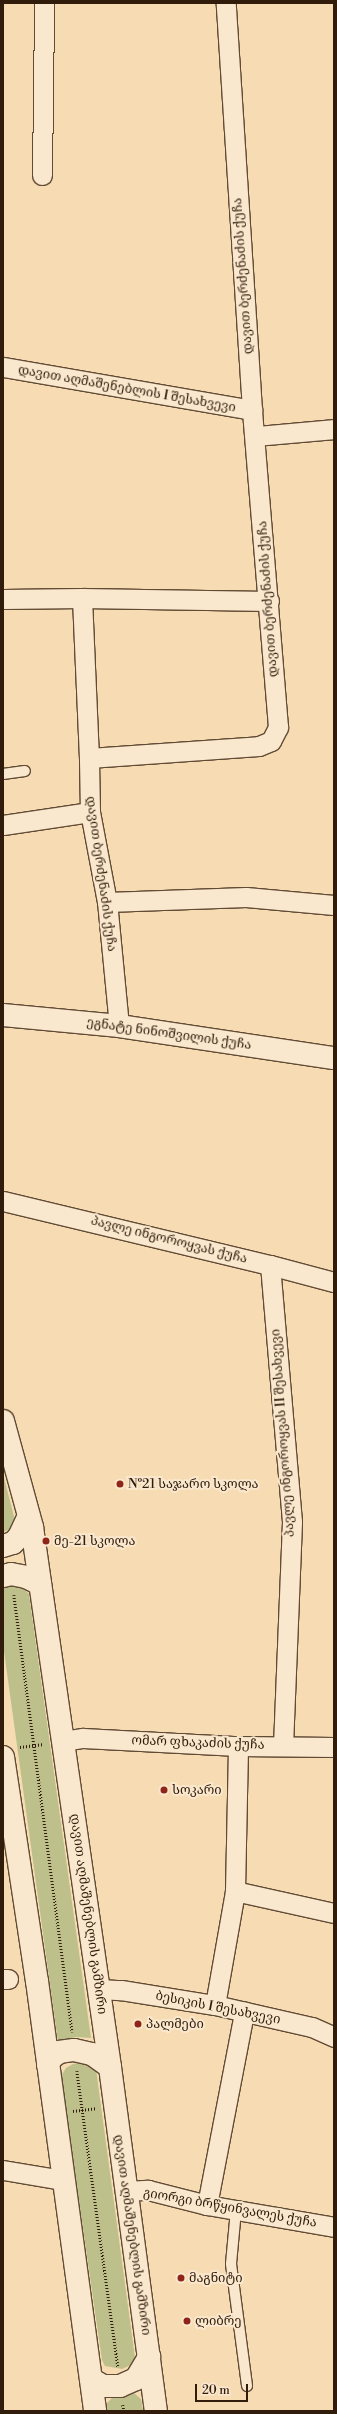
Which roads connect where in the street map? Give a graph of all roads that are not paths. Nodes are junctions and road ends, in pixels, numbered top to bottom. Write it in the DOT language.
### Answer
graph roads {
  1 [pos="44,3"];
  2 [pos="226,3"];
  3 [pos="42,175"];
  4 [pos="3,367"];
  5 [pos="252,410"];
  6 [pos="334,429"];
  7 [pos="256,436"];
  8 [pos="82,598"];
  9 [pos="3,599"];
  10 [pos="269,601"];
  11 [pos="89,758"];
  12 [pos="25,771"];
  13 [pos="3,774"];
  14 [pos="90,812"];
  15 [pos="3,825"];
  16 [pos="107,902"];
  17 [pos="334,904"];
  18 [pos="3,1015"];
  19 [pos="119,1026"];
  20 [pos="334,1058"];
  21 [pos="3,1201"];
  22 [pos="270,1265"];
  23 [pos="334,1282"];
  24 [pos="3,1421"];
  25 [pos="29,1516"];
  26 [pos="3,1546"];
  27 [pos="7,1575"];
  28 [pos="40,1584"];
  29 [pos="63,1741"];
  30 [pos="238,1746"];
  31 [pos="283,1746"];
  32 [pos="334,1747"];
  33 [pos="10,1752"];
  34 [pos="235,1890"];
  35 [pos="334,1913"];
  36 [pos="99,1989"];
  37 [pos="215,2005"];
  38 [pos="244,2012"];
  39 [pos="334,2037"];
  40 [pos="48,2065"];
  41 [pos="110,2067"];
  42 [pos="3,2170"];
  43 [pos="64,2180"];
  44 [pos="126,2191"];
  45 [pos="207,2205"];
  46 [pos="236,2210"];
  47 [pos="334,2227"];
  48 [pos="149,2357"];
  49 [pos="91,2379"];
  50 [pos="247,2386"];
  51 [pos="95,2411"];
  52 [pos="156,2411"];
  1 -- 3 [label="street"];
  2 -- 5 [label="street, დავით ბერძენაძის ქუჩა"];
  4 -- 5 [label="street, დავით აღმაშენებლის I შესახვევი"];
  5 -- 7 [label="street, დავით ბერძენაძის ქუჩა"];
  6 -- 7 [label="street"];
  7 -- 10 [label="street, დავით ბერძენაძის ქუჩა"];
  8 -- 9 [label="street"];
  8 -- 10 [label="street"];
  8 -- 11 [label="street"];
  10 -- 11 [label="street, დავით ბერძენაძის ქუჩა"];
  11 -- 14 [label="street, დავით ბერძენაძის ქუჩა"];
  12 -- 13 [label="lane"];
  14 -- 15 [label="street"];
  14 -- 16 [label="street, დავით ბერძენაძის ქუჩა"];
  16 -- 17 [label="street"];
  16 -- 19 [label="street, დავით ბერძენაძის ქუჩა"];
  18 -- 19 [label="main road, ეგნატე ნინოშვილის ქუჩა"];
  19 -- 20 [label="main road, ეგნატე ნინოშვილის ქუჩა"];
  21 -- 22 [label="street, პავლე ინგოროყვას ქუჩა"];
  22 -- 23 [label="street, პავლე ინგოროყვას ქუჩა"];
  22 -- 31 [label="street, პავლე ინგოროყვას II შესახვევი"];
  24 -- 25 [label="main road, დავით აღმაშენებლის გამზირი"];
  25 -- 26 [label="main road"];
  25 -- 28 [label="main road, დავით აღმაშენებლის გამზირი"];
  27 -- 28 [label="main road"];
  28 -- 29 [label="main road, დავით აღმაშენებლის გამზირი"];
  29 -- 30 [label="street, ომარ ფხაკაძის ქუჩა"];
  29 -- 36 [label="main road, დავით აღმაშენებლის გამზირი"];
  30 -- 31 [label="street, ომარ ფხაკაძის ქუჩა"];
  30 -- 34 [label="street"];
  31 -- 32 [label="street, ომარ ფხაკაძის ქუჩა"];
  33 -- 40 [label="main road"];
  34 -- 35 [label="street"];
  34 -- 37 [label="street"];
  36 -- 37 [label="street, ბესიკის I შესახვევი"];
  36 -- 41 [label="main road, დავით აღმაშენებლის გამზირი"];
  37 -- 38 [label="street, ბესიკის I შესახვევი"];
  38 -- 39 [label="street, ბესიკის I შესახვევი"];
  38 -- 45 [label="street"];
  40 -- 41 [label="main road"];
  40 -- 43 [label="main road"];
  41 -- 44 [label="main road, დავით აღმაშენებლის გამზირი"];
  42 -- 43 [label="street"];
  43 -- 49 [label="main road"];
  44 -- 45 [label="street, გიორგი ბრწყინვალეს ქუჩა"];
  44 -- 48 [label="main road, დავით აღმაშენებლის გამზირი"];
  45 -- 46 [label="street, გიორგი ბრწყინვალეს ქუჩა"];
  46 -- 47 [label="street, გიორგი ბრწყინვალეს ქუჩა"];
  46 -- 50 [label="lane"];
  48 -- 49 [label="main road"];
  48 -- 52 [label="main road, დავით აღმაშენებლის გამზირი"];
  49 -- 51 [label="main road"];
}
